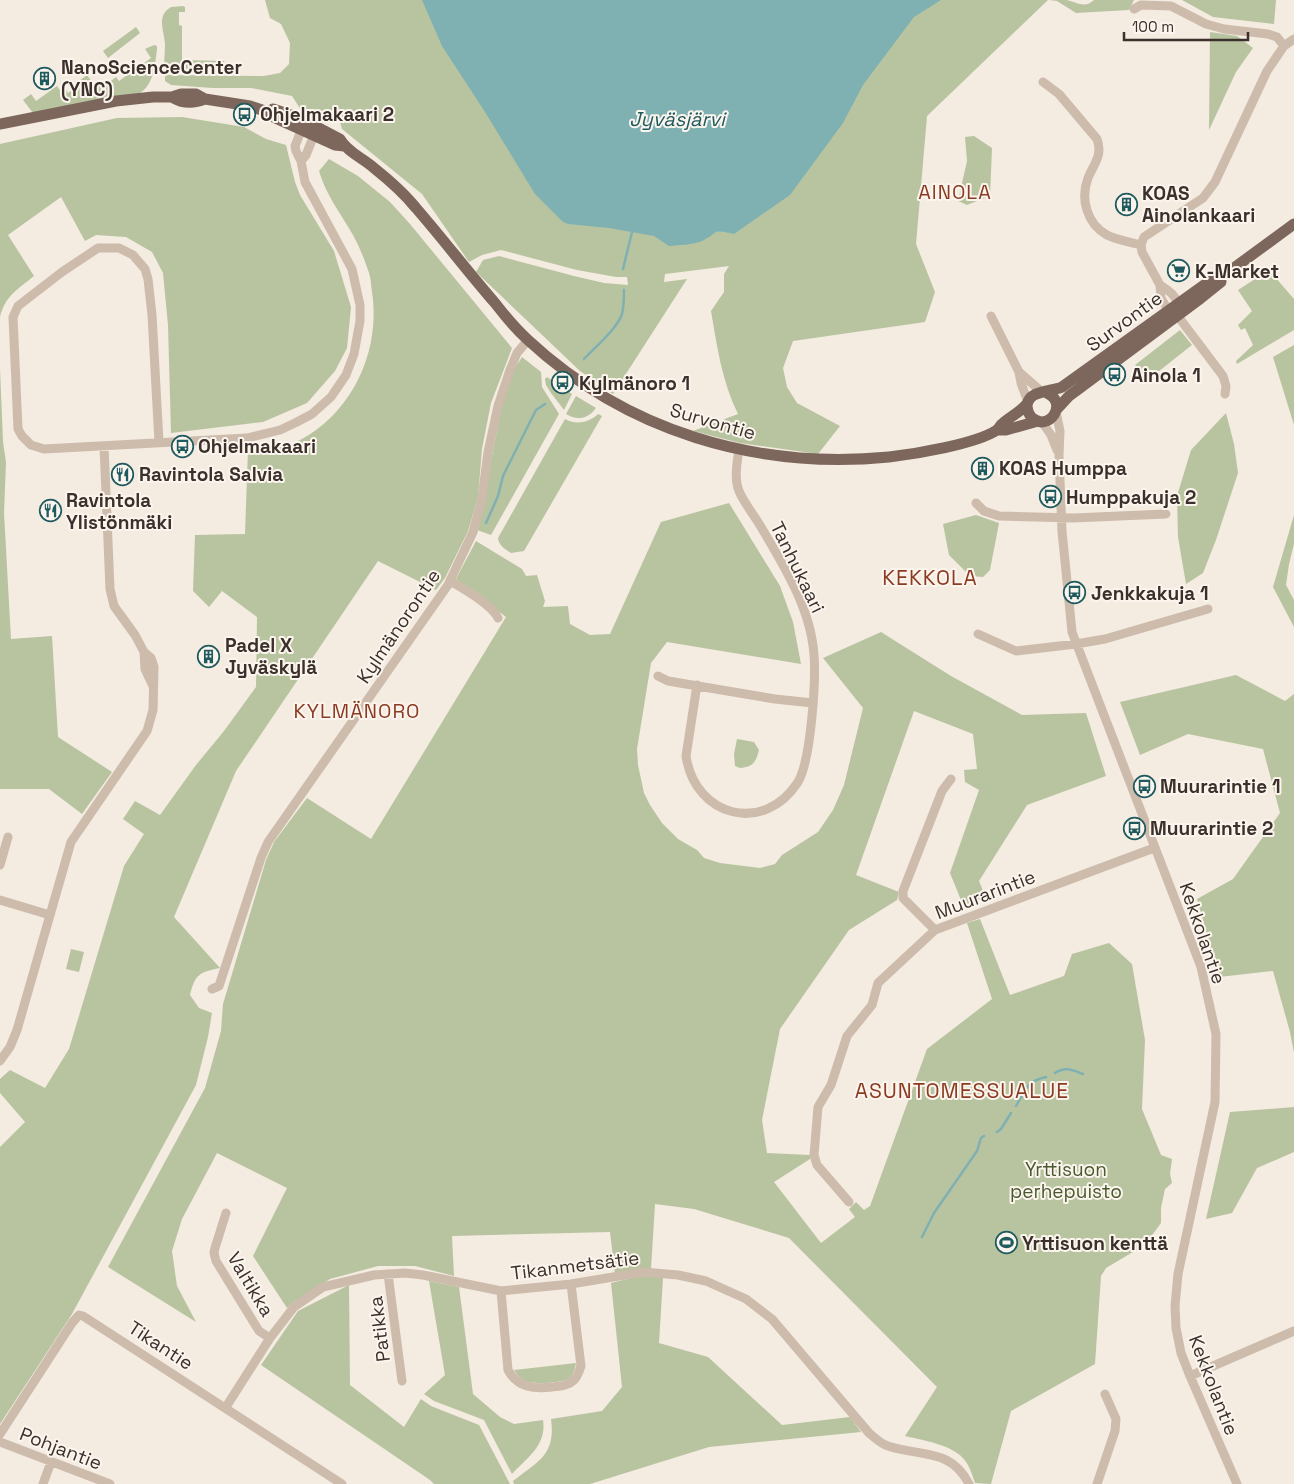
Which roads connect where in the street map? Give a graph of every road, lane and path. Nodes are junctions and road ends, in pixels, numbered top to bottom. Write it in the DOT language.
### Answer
graph roads {
  1 [pos="1134,9"];
  2 [pos="1294,39"];
  3 [pos="1284,46"];
  4 [pos="1043,82"];
  5 [pos="0,124"];
  6 [pos="303,125"];
  7 [pos="316,131"];
  8 [pos="301,161"];
  9 [pos="1294,224"];
  10 [pos="1141,245"];
  11 [pos="1175,310"];
  12 [pos="991,316"];
  13 [pos="528,340"];
  14 [pos="1020,372"];
  15 [pos="1043,392"];
  16 [pos="1225,394"];
  17 [pos="1028,403"];
  18 [pos="1056,410"];
  19 [pos="1040,422"];
  20 [pos="997,430"];
  21 [pos="159,442"];
  22 [pos="104,446"];
  23 [pos="739,450"];
  24 [pos="1059,455"];
  25 [pos="976,503"];
  26 [pos="1166,514"];
  27 [pos="1061,517"];
  28 [pos="450,581"];
  29 [pos="1208,609"];
  30 [pos="498,618"];
  31 [pos="978,634"];
  32 [pos="1076,644"];
  33 [pos="658,676"];
  34 [pos="698,685"];
  35 [pos="813,703"];
  36 [pos="951,779"];
  37 [pos="8,837"];
  38 [pos="1154,848"];
  39 [pos="0,866"];
  40 [pos="0,900"];
  41 [pos="50,915"];
  42 [pos="934,930"];
  43 [pos="212,989"];
  44 [pos="0,1061"];
  45 [pos="849,1202"];
  46 [pos="226,1213"];
  47 [pos="388,1274"];
  48 [pos="571,1284"];
  49 [pos="501,1291"];
  50 [pos="1294,1331"];
  51 [pos="270,1338"];
  52 [pos="1190,1376"];
  53 [pos="402,1381"];
  54 [pos="1105,1394"];
  55 [pos="226,1407"];
  56 [pos="0,1434"];
  57 [pos="0,1442"];
  58 [pos="51,1462"];
  59 [pos="42,1484"];
  60 [pos="110,1484"];
  61 [pos="342,1484"];
  62 [pos="969,1484"];
  63 [pos="1097,1484"];
  64 [pos="1236,1484"];
  1 -- 3 [label="street"];
  2 -- 3 [label="street"];
  3 -- 10 [label="street"];
  4 -- 10 [label="street"];
  5 -- 6 [label="main road, Survontie"];
  6 -- 7 [label="main road, Survontie"];
  6 -- 8 [label="street"];
  7 -- 8 [label="street"];
  7 -- 13 [label="main road, Survontie"];
  8 -- 21 [label="street"];
  9 -- 11 [label="main road, Survontie"];
  10 -- 11 [label="street"];
  11 -- 15 [label="main road, Survontie"];
  11 -- 16 [label="street"];
  11 -- 18 [label="main road, Survontie"];
  12 -- 14 [label="street"];
  13 -- 23 [label="main road, Survontie"];
  13 -- 28 [label="street, Kylmänorontie"];
  14 -- 15 [label="street"];
  14 -- 17 [label="street"];
  15 -- 17 [label="main road"];
  15 -- 18 [label="main road"];
  17 -- 19 [label="main road"];
  17 -- 20 [label="main road, Survontie"];
  18 -- 19 [label="main road"];
  18 -- 24 [label="street, Kekkolantie"];
  19 -- 20 [label="main road, Survontie"];
  19 -- 24 [label="street, Kekkolantie"];
  20 -- 23 [label="main road, Survontie"];
  21 -- 22 [label="street"];
  21 -- 22 [label="street"];
  22 -- 41 [label="street"];
  23 -- 35 [label="street, Tanhukaari"];
  24 -- 27 [label="street, Kekkolantie"];
  25 -- 27 [label="street"];
  26 -- 27 [label="street"];
  27 -- 32 [label="street, Kekkolantie"];
  28 -- 30 [label="street"];
  28 -- 43 [label="street, Kylmänorontie"];
  29 -- 32 [label="street"];
  31 -- 32 [label="street"];
  32 -- 38 [label="street, Kekkolantie"];
  33 -- 34 [label="street"];
  34 -- 35 [label="street"];
  34 -- 35 [label="street, Tanhukaari"];
  36 -- 42 [label="street"];
  37 -- 39 [label="street"];
  38 -- 42 [label="street, Muurarintie"];
  38 -- 52 [label="street, Kekkolantie"];
  40 -- 41 [label="street"];
  41 -- 44 [label="street"];
  42 -- 45 [label="street, Muurarintie"];
  46 -- 51 [label="street, Valtikka"];
  47 -- 49 [label="street, Tikanmetsätie"];
  47 -- 51 [label="street, Tikanmetsätie"];
  47 -- 53 [label="street, Patikka"];
  48 -- 49 [label="street, Tikanmetsätie"];
  48 -- 49 [label="street"];
  48 -- 62 [label="street, Tikanmetsätie"];
  50 -- 52 [label="street"];
  51 -- 55 [label="street, Tikanmetsätie"];
  52 -- 64 [label="street, Kekkolantie"];
  54 -- 63 [label="street"];
  55 -- 56 [label="street, Tikantie"];
  55 -- 61 [label="street, Tikantie"];
  57 -- 58 [label="street, Pohjantie"];
  58 -- 59 [label="street"];
  58 -- 60 [label="street, Pohjantie"];
}
